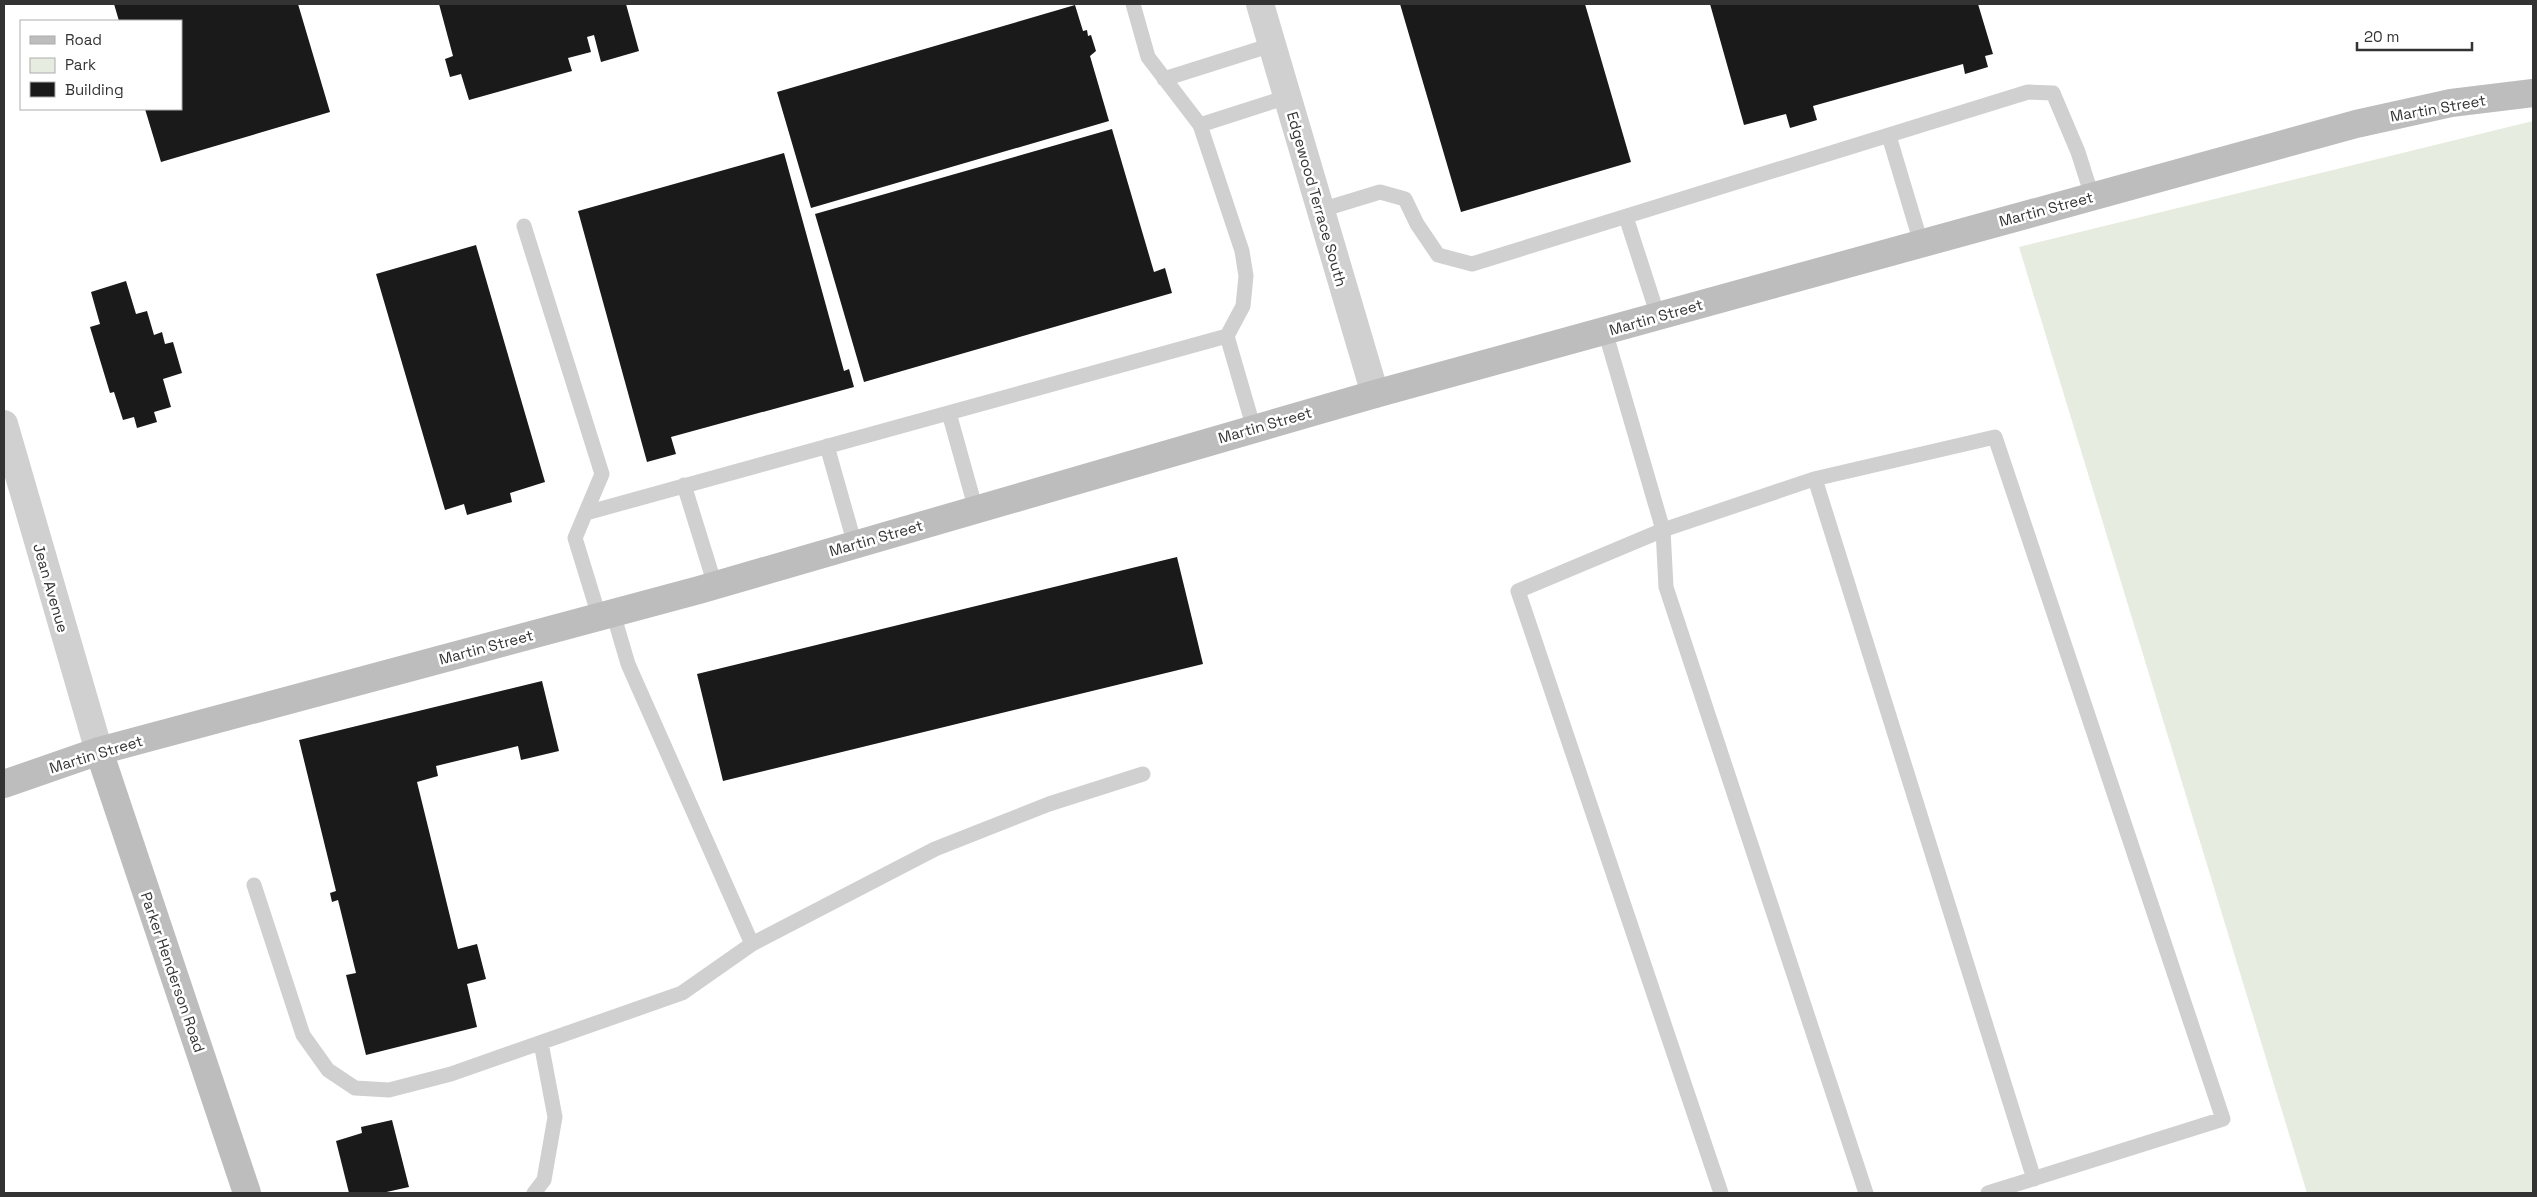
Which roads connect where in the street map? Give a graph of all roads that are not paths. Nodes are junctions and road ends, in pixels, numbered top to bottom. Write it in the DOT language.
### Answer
graph roads {
  1 [pos="1133,4"];
  2 [pos="1260,4"];
  3 [pos="1272,45"];
  4 [pos="1164,79"];
  5 [pos="2533,93"];
  6 [pos="1287,97"];
  7 [pos="1200,124"];
  8 [pos="1889,136"];
  9 [pos="2092,196"];
  10 [pos="1321,210"];
  11 [pos="1626,217"];
  12 [pos="524,226"];
  13 [pos="1921,243"];
  14 [pos="1658,316"];
  15 [pos="1605,331"];
  16 [pos="1227,336"];
  17 [pos="1375,394"];
  18 [pos="949,413"];
  19 [pos="4,424"];
  20 [pos="1254,429"];
  21 [pos="827,446"];
  22 [pos="1815,479"];
  23 [pos="684,485"];
  24 [pos="976,510"];
  25 [pos="586,512"];
  26 [pos="1663,530"];
  27 [pos="855,545"];
  28 [pos="714,585"];
  29 [pos="606,614"];
  30 [pos="99,751"];
  31 [pos="1143,774"];
  32 [pos="4,784"];
  33 [pos="254,885"];
  34 [pos="752,944"];
  35 [pos="541,1042"];
  36 [pos="2034,1179"];
  37 [pos="248,1193"];
  38 [pos="534,1193"];
  39 [pos="1721,1193"];
  40 [pos="1866,1193"];
  41 [pos="1988,1193"];
  1 -- 4 [label="lane"];
  2 -- 3 [label="street, Edgewood Terrace South"];
  3 -- 4 [label="lane"];
  3 -- 6 [label="street, Edgewood Terrace South"];
  4 -- 7 [label="lane"];
  5 -- 9 [label="street, Martin Street"];
  6 -- 7 [label="lane"];
  6 -- 10 [label="street, Edgewood Terrace South"];
  7 -- 16 [label="lane"];
  8 -- 9 [label="lane"];
  8 -- 11 [label="lane"];
  8 -- 13 [label="lane"];
  9 -- 13 [label="street, Martin Street"];
  10 -- 11 [label="lane"];
  10 -- 17 [label="street, Edgewood Terrace South"];
  11 -- 14 [label="lane"];
  12 -- 25 [label="lane"];
  13 -- 14 [label="street, Martin Street"];
  14 -- 15 [label="street, Martin Street"];
  15 -- 17 [label="street, Martin Street"];
  15 -- 26 [label="lane"];
  16 -- 18 [label="lane"];
  16 -- 20 [label="lane"];
  17 -- 20 [label="street, Martin Street"];
  18 -- 21 [label="lane"];
  18 -- 24 [label="lane"];
  19 -- 30 [label="street, Jean Avenue"];
  20 -- 24 [label="street, Martin Street"];
  21 -- 23 [label="lane"];
  21 -- 27 [label="lane"];
  22 -- 26 [label="lane"];
  22 -- 36 [label="lane"];
  22 -- 36 [label="lane"];
  23 -- 25 [label="lane"];
  23 -- 28 [label="lane"];
  24 -- 27 [label="street, Martin Street"];
  25 -- 29 [label="lane"];
  26 -- 39 [label="lane"];
  26 -- 40 [label="lane"];
  27 -- 28 [label="street, Martin Street"];
  28 -- 29 [label="street, Martin Street"];
  29 -- 30 [label="street, Martin Street"];
  29 -- 34 [label="lane"];
  30 -- 32 [label="street, Martin Street"];
  30 -- 37 [label="street, Parker Henderson Road"];
  31 -- 34 [label="lane"];
  33 -- 35 [label="lane"];
  34 -- 35 [label="lane"];
  35 -- 38 [label="lane"];
  36 -- 41 [label="lane"];
}
